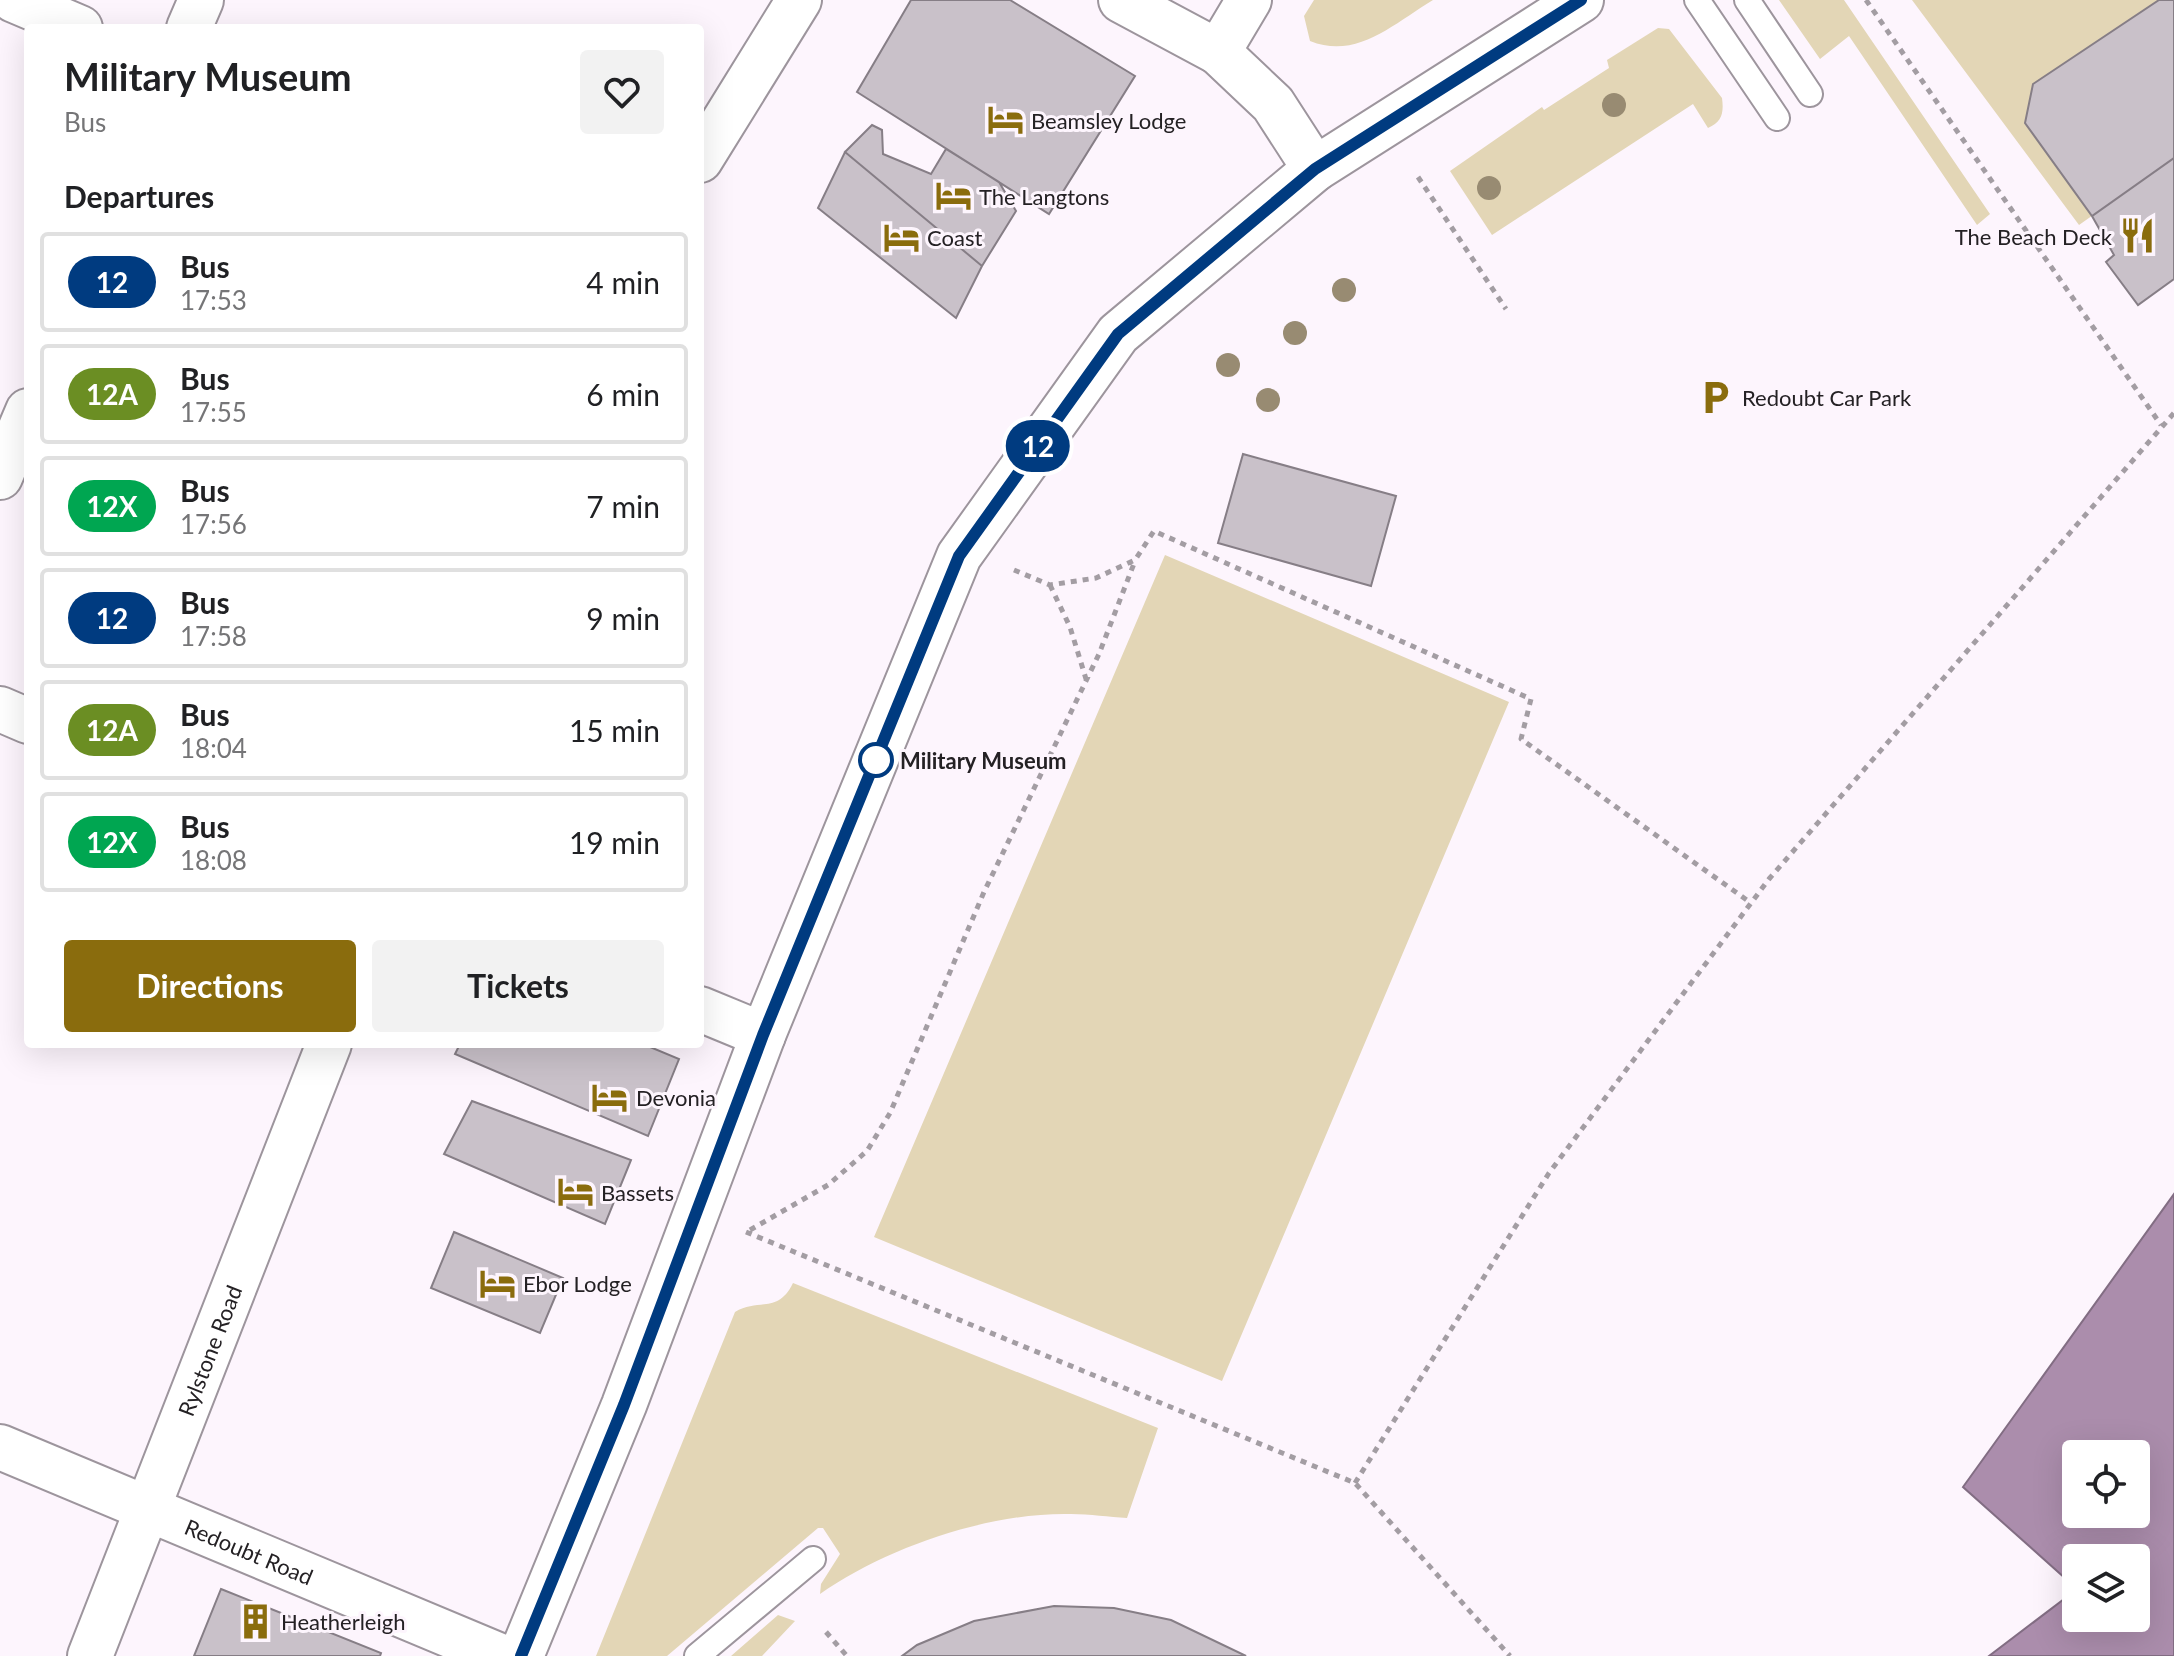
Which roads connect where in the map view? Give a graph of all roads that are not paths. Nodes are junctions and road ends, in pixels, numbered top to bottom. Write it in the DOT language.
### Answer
graph roads {
  1 [pos="14,0"];
  2 [pos="201,0"];
  3 [pos="799,0"];
  4 [pos="1121,0"];
  5 [pos="1249,0"];
  6 [pos="1581,0"];
  7 [pos="1697,0"];
  8 [pos="1747,0"];
  9 [pos="71,24"];
  10 [pos="191,24"];
  11 [pos="1218,52"];
  12 [pos="1810,94"];
  13 [pos="1777,118"];
  14 [pos="704,154"];
  15 [pos="1315,169"];
  16 [pos="24,420"];
  17 [pos="0,477"];
  18 [pos="0,709"];
  19 [pos="24,719"];
  20 [pos="704,1011"];
  21 [pos="763,1035"];
  22 [pos="327,1048"];
  23 [pos="0,1447"];
  24 [pos="149,1509"];
  25 [pos="813,1559"];
  26 [pos="90,1656"];
  27 [pos="500,1656"];
  28 [pos="521,1656"];
  29 [pos="697,1656"];
  1 -- 9 [label="street"];
  2 -- 10 [label="street"];
  3 -- 14 [label="street"];
  4 -- 11 [label="street"];
  5 -- 11 [label="street"];
  6 -- 15 [label="street"];
  7 -- 13 [label="lane"];
  8 -- 12 [label="lane"];
  11 -- 15 [label="street"];
  15 -- 21 [label="street"];
  16 -- 17 [label="street"];
  18 -- 19 [label="street"];
  20 -- 21 [label="street"];
  21 -- 28 [label="street"];
  22 -- 24 [label="street, Rylstone Road"];
  23 -- 24 [label="street, Redoubt Road"];
  24 -- 26 [label="street, Rylstone Road"];
  24 -- 27 [label="street, Redoubt Road"];
  25 -- 29 [label="lane"];
}
